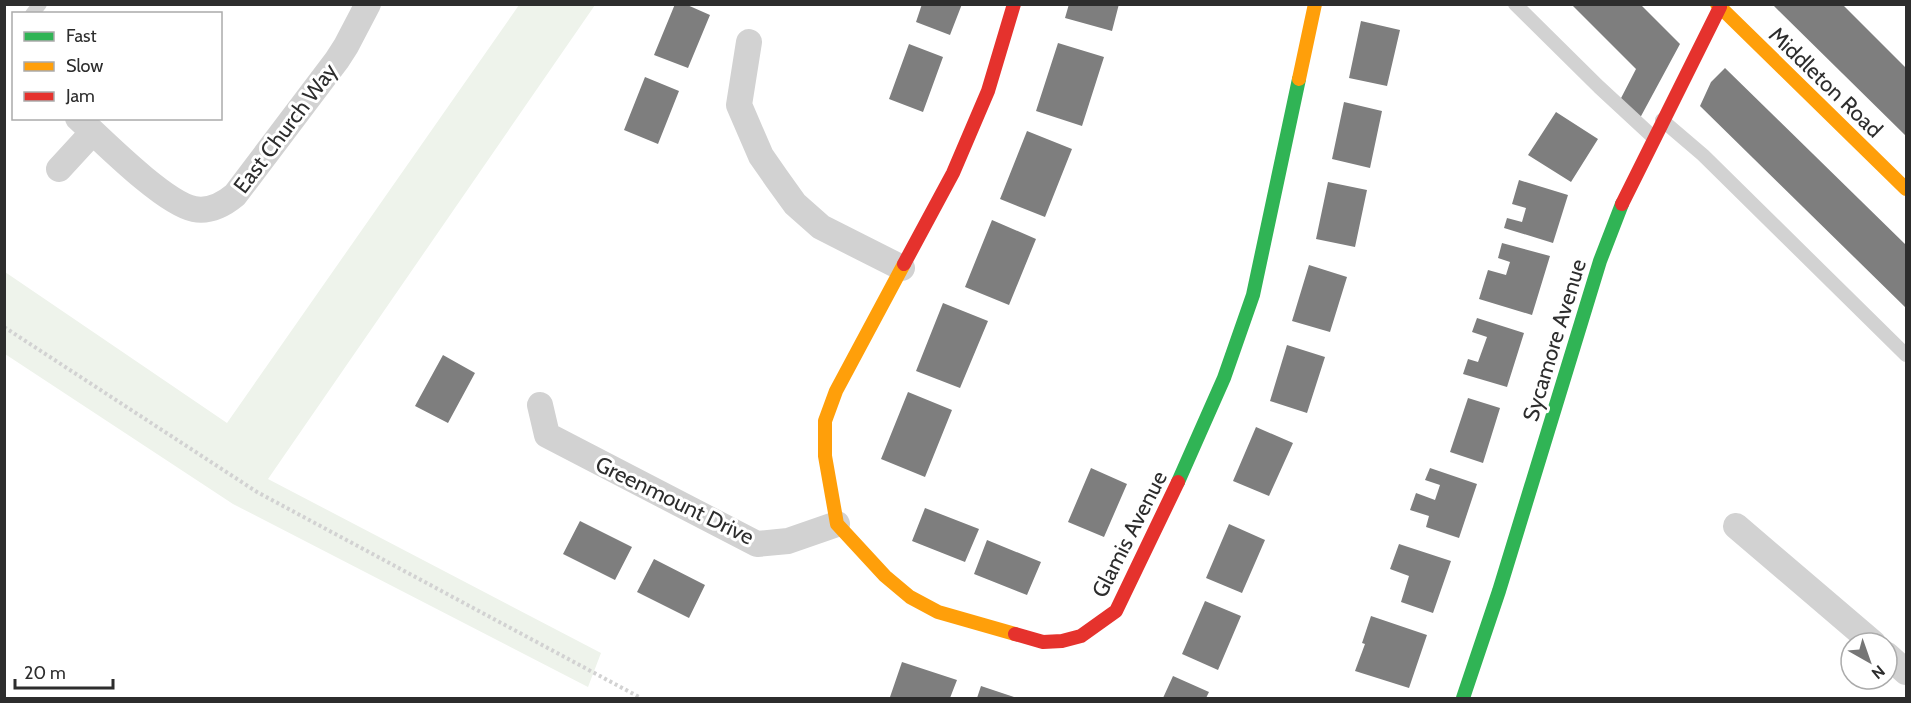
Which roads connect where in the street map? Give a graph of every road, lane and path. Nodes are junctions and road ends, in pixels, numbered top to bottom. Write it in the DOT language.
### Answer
graph roads {
  1 [pos="368,4"];
  2 [pos="1014,4"];
  3 [pos="1315,4"];
  4 [pos="1515,4"];
  5 [pos="1719,6"];
  6 [pos="749,42"];
  7 [pos="1662,120"];
  8 [pos="86,125"];
  9 [pos="1653,137"];
  10 [pos="59,169"];
  11 [pos="1906,189"];
  12 [pos="902,268"];
  13 [pos="4,327"];
  14 [pos="1906,355"];
  15 [pos="540,405"];
  16 [pos="837,524"];
  17 [pos="1736,526"];
  18 [pos="1859,631"];
  19 [pos="641,699"];
  20 [pos="1463,699"];
  1 -- 8 [label="street, East Church Way"];
  2 -- 12 [label="street"];
  3 -- 16 [label="street, Glamis Avenue"];
  4 -- 9 [label="lane"];
  5 -- 7 [label="street, Sycamore Avenue"];
  5 -- 11 [label="street, Middleton Road"];
  6 -- 12 [label="street"];
  7 -- 9 [label="street, Sycamore Avenue"];
  7 -- 14 [label="lane"];
  8 -- 10 [label="street, East Church Way"];
  9 -- 20 [label="street, Sycamore Avenue"];
  12 -- 16 [label="street"];
  13 -- 19 [label="path"];
  15 -- 16 [label="street, Greenmount Drive"];
  17 -- 18 [label="street"];
}
